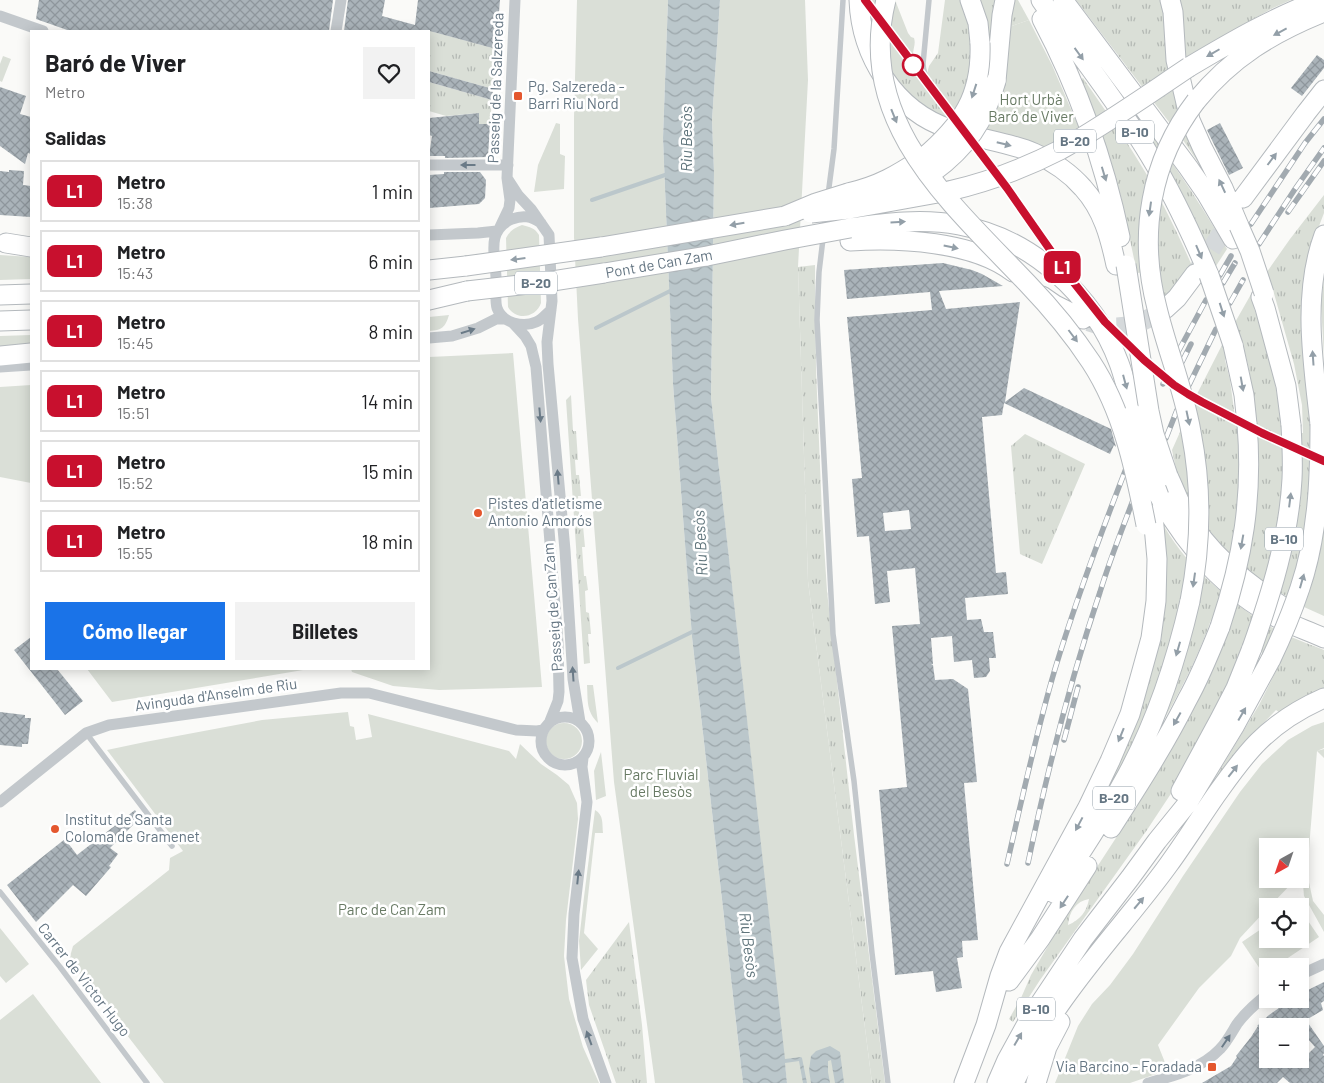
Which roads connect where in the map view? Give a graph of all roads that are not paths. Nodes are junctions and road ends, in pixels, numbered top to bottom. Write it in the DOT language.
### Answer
graph roads {
  1 [pos="340,0"];
  2 [pos="515,0"];
  3 [pos="843,0"];
  4 [pos="859,0"];
  5 [pos="886,0"];
  6 [pos="929,0"];
  7 [pos="970,0"];
  8 [pos="1005,0"];
  9 [pos="1032,0"];
  10 [pos="1041,0"];
  11 [pos="1063,0"];
  12 [pos="1170,0"];
  13 [pos="1320,0"];
  14 [pos="1324,12"];
  15 [pos="0,16"];
  16 [pos="40,30"];
  17 [pos="336,30"];
  18 [pos="1324,90"];
  19 [pos="938,92"];
  20 [pos="1189,95"];
  21 [pos="430,165"];
  22 [pos="508,165"];
  23 [pos="928,165"];
  24 [pos="507,178"];
  25 [pos="1243,198"];
  26 [pos="848,201"];
  27 [pos="542,224"];
  28 [pos="498,229"];
  29 [pos="1236,233"];
  30 [pos="430,235"];
  31 [pos="850,235"];
  32 [pos="1324,235"];
  33 [pos="6,243"];
  34 [pos="30,245"];
  35 [pos="430,262"];
  36 [pos="1121,265"];
  37 [pos="466,266"];
  38 [pos="430,270"];
  39 [pos="1202,275"];
  40 [pos="467,291"];
  41 [pos="30,294"];
  42 [pos="0,295"];
  43 [pos="430,296"];
  44 [pos="430,300"];
  45 [pos="1165,309"];
  46 [pos="551,310"];
  47 [pos="1083,319"];
  48 [pos="30,320"];
  49 [pos="0,321"];
  50 [pos="509,321"];
  51 [pos="430,338"];
  52 [pos="30,353"];
  53 [pos="0,356"];
  54 [pos="30,365"];
  55 [pos="0,367"];
  56 [pos="1144,456"];
  57 [pos="1150,520"];
  58 [pos="1324,625"];
  59 [pos="1324,638"];
  60 [pos="1324,698"];
  61 [pos="580,722"];
  62 [pos="544,730"];
  63 [pos="86,733"];
  64 [pos="583,758"];
  65 [pos="0,802"];
  66 [pos="1156,841"];
  67 [pos="172,846"];
  68 [pos="0,892"];
  69 [pos="1121,925"];
  70 [pos="1324,964"];
  71 [pos="1309,971"];
  72 [pos="1008,981"];
  73 [pos="1259,1002"];
  74 [pos="986,1025"];
  75 [pos="1174,1080"];
  76 [pos="147,1083"];
  77 [pos="606,1083"];
  78 [pos="888,1083"];
  79 [pos="964,1083"];
  80 [pos="997,1083"];
  81 [pos="1014,1083"];
  82 [pos="1036,1083"];
  83 [pos="1148,1083"];
  1 -- 17 [label="street"];
  2 -- 22 [label="street, Passeig de la Salzereda"];
  3 -- 78 [label="lane"];
  4 -- 36 [label="highway, one-way"];
  5 -- 57 [label="highway, one-way, bridge"];
  6 -- 19 [label="lane"];
  7 -- 23 [label="highway, one-way, bridge"];
  8 -- 23 [label="highway, bridge"];
  9 -- 36 [label="highway, one-way"];
  10 -- 39 [label="highway, B-10, one-way"];
  11 -- 29 [label="highway, B-10"];
  12 -- 20 [label="highway"];
  13 -- 26 [label="highway, B-20, one-way, bridge"];
  14 -- 20 [label="highway, B-20, one-way"];
  15 -- 16 [label="street"];
  25 -- 18 [label="highway, one-way"];
  29 -- 20 [label="highway, one-way"];
  20 -- 72 [label="highway, B-20, one-way, bridge"];
  22 -- 21 [label="street, one-way"];
  22 -- 24 [label="street, Passeig de la Salzereda"];
  23 -- 26 [label="highway"];
  24 -- 27 [label="street, Passeig de la Salzereda"];
  24 -- 28 [label="street, Passeig de la Salzereda"];
  26 -- 37 [label="highway, Pont de Can Zam / B-20, one-way, bridge"];
  27 -- 28 [label="street"];
  27 -- 46 [label="street, Passeig de la Salzereda"];
  28 -- 30 [label="street"];
  28 -- 50 [label="street, Passeig de la Salzereda"];
  66 -- 29 [label="highway, B-10, one-way, bridge"];
  31 -- 40 [label="highway, Pont de Can Zam / B-20, bridge"];
  31 -- 47 [label="highway, one-way"];
  31 -- 56 [label="highway, one-way, bridge"];
  66 -- 32 [label="highway, one-way, bridge"];
  33 -- 34 [label="highway"];
  35 -- 37 [label="highway"];
  36 -- 58 [label="highway, bridge"];
  37 -- 38 [label="highway, B-20"];
  39 -- 45 [label="highway"];
  39 -- 72 [label="highway, B-10, one-way, bridge"];
  40 -- 43 [label="highway, B-20"];
  40 -- 44 [label="highway"];
  41 -- 42 [label="highway"];
  46 -- 50 [label="street"];
  61 -- 46 [label="street, Passeig de Can Zam, one-way"];
  48 -- 49 [label="highway"];
  51 -- 50 [label="street, one-way"];
  50 -- 62 [label="street, Passeig de Can Zam, one-way"];
  52 -- 53 [label="highway"];
  54 -- 55 [label="street"];
  56 -- 57 [label="highway, bridge"];
  56 -- 59 [label="highway, bridge"];
  57 -- 74 [label="highway, one-way"];
  69 -- 60 [label="highway, one-way"];
  61 -- 62 [label="street"];
  61 -- 64 [label="street"];
  62 -- 63 [label="street, Avinguda d'Anselm de Riu"];
  62 -- 64 [label="street"];
  63 -- 65 [label="street, Avinguda d'Anselm de Riu"];
  63 -- 67 [label="lane"];
  77 -- 64 [label="street, one-way"];
  80 -- 66 [label="highway, B-10, one-way"];
  68 -- 76 [label="lane, Carrer de Victor Hugo"];
  69 -- 81 [label="highway"];
  69 -- 82 [label="highway"];
  70 -- 71 [label="street"];
  72 -- 74 [label="highway"];
  75 -- 73 [label="street, one-way"];
  74 -- 79 [label="highway"];
  75 -- 83 [label="street"];
}
